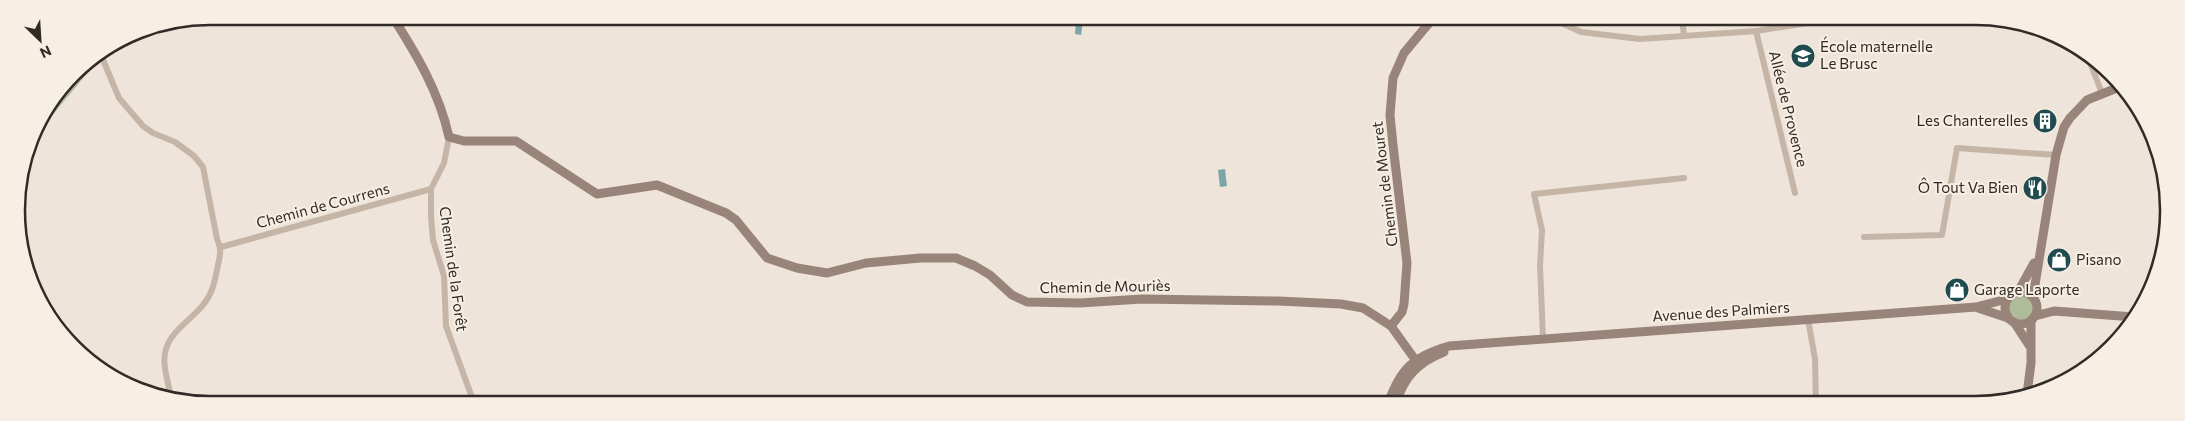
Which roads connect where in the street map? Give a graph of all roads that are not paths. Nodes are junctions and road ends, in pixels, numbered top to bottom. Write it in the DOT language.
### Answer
graph roads {
  1 [pos="398,25"];
  2 [pos="1427,25"];
  3 [pos="1564,25"];
  4 [pos="1683,25"];
  5 [pos="1789,25"];
  6 [pos="1756,31"];
  7 [pos="1684,36"];
  8 [pos="103,59"];
  9 [pos="2091,66"];
  10 [pos="2114,89"];
  11 [pos="2102,93"];
  12 [pos="449,138"];
  13 [pos="2056,155"];
  14 [pos="1684,178"];
  15 [pos="431,189"];
  16 [pos="1795,193"];
  17 [pos="1864,237"];
  18 [pos="221,247"];
  19 [pos="2038,254"];
  20 [pos="2018,292"];
  21 [pos="2007,299"];
  22 [pos="2034,300"];
  23 [pos="1976,307"];
  24 [pos="2054,311"];
  25 [pos="2127,316"];
  26 [pos="2033,318"];
  27 [pos="1808,319"];
  28 [pos="2011,320"];
  29 [pos="1391,326"];
  30 [pos="1543,339"];
  31 [pos="2030,345"];
  32 [pos="1417,363"];
  33 [pos="2028,388"];
  34 [pos="170,391"];
  35 [pos="471,396"];
  36 [pos="1391,396"];
  37 [pos="1399,396"];
  38 [pos="1816,396"];
  1 -- 12 [label="street"];
  2 -- 29 [label="street, Chemin de Mouret"];
  3 -- 7 [label="street"];
  4 -- 7 [label="street"];
  5 -- 6 [label="street"];
  6 -- 7 [label="street"];
  6 -- 16 [label="street, Allée de Provence"];
  8 -- 18 [label="street"];
  9 -- 11 [label="street"];
  10 -- 11 [label="street"];
  11 -- 13 [label="street"];
  12 -- 15 [label="street, Chemin de la Forêt"];
  12 -- 29 [label="street, Chemin de Mouriès"];
  13 -- 17 [label="street"];
  13 -- 19 [label="street"];
  14 -- 30 [label="street"];
  15 -- 18 [label="street, Chemin de Courrens"];
  15 -- 35 [label="street, Chemin de la Forêt"];
  18 -- 34 [label="street"];
  19 -- 20 [label="street"];
  19 -- 22 [label="street"];
  20 -- 21 [label="street"];
  20 -- 22 [label="street"];
  21 -- 23 [label="street, Avenue des Palmiers"];
  21 -- 28 [label="street"];
  22 -- 24 [label="street"];
  22 -- 26 [label="street"];
  23 -- 27 [label="street, Avenue des Palmiers"];
  23 -- 28 [label="street, Avenue des Palmiers"];
  24 -- 25 [label="street"];
  24 -- 26 [label="street"];
  26 -- 28 [label="street"];
  26 -- 31 [label="street"];
  27 -- 30 [label="street, Avenue des Palmiers"];
  27 -- 38 [label="street"];
  28 -- 31 [label="street"];
  29 -- 32 [label="street, Chemin de Mouriès"];
  30 -- 32 [label="street, Avenue des Palmiers"];
  31 -- 33 [label="street"];
  32 -- 36 [label="street"];
  32 -- 37 [label="street"];
}
